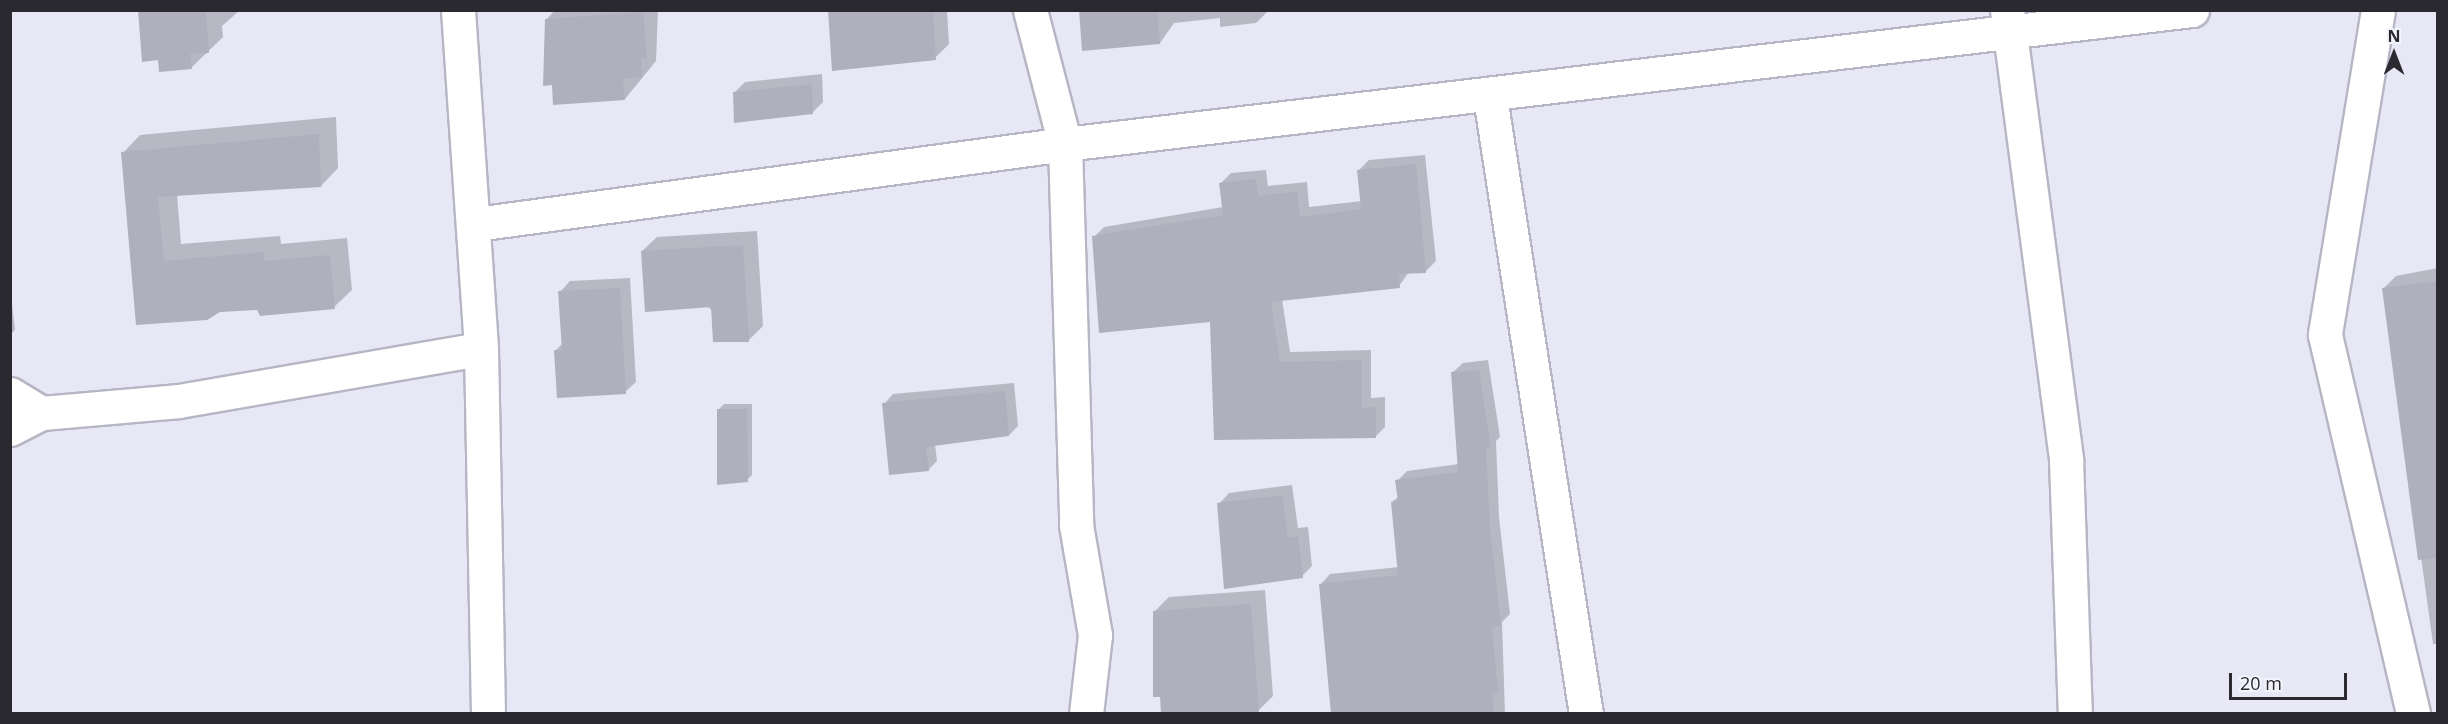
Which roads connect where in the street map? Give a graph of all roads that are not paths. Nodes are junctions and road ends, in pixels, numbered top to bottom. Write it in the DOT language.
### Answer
graph roads {
  1 [pos="458,10"];
  2 [pos="1030,10"];
  3 [pos="2192,10"];
  4 [pos="2378,10"];
  5 [pos="2007,23"];
  6 [pos="1490,97"];
  7 [pos="1065,144"];
  8 [pos="476,224"];
  9 [pos="481,349"];
  10 [pos="10,394"];
  11 [pos="42,413"];
  12 [pos="10,429"];
  13 [pos="488,714"];
  14 [pos="1086,714"];
  15 [pos="1586,714"];
  16 [pos="2074,714"];
  17 [pos="2413,714"];
  1 -- 8 [label="street"];
  2 -- 7 [label="street"];
  3 -- 5 [label="street"];
  4 -- 17 [label="street"];
  5 -- 6 [label="street"];
  5 -- 16 [label="street"];
  6 -- 7 [label="street"];
  6 -- 15 [label="street"];
  7 -- 8 [label="street"];
  7 -- 14 [label="street"];
  8 -- 9 [label="street"];
  9 -- 11 [label="street"];
  9 -- 13 [label="street"];
  10 -- 11 [label="street"];
  11 -- 12 [label="street"];
}
